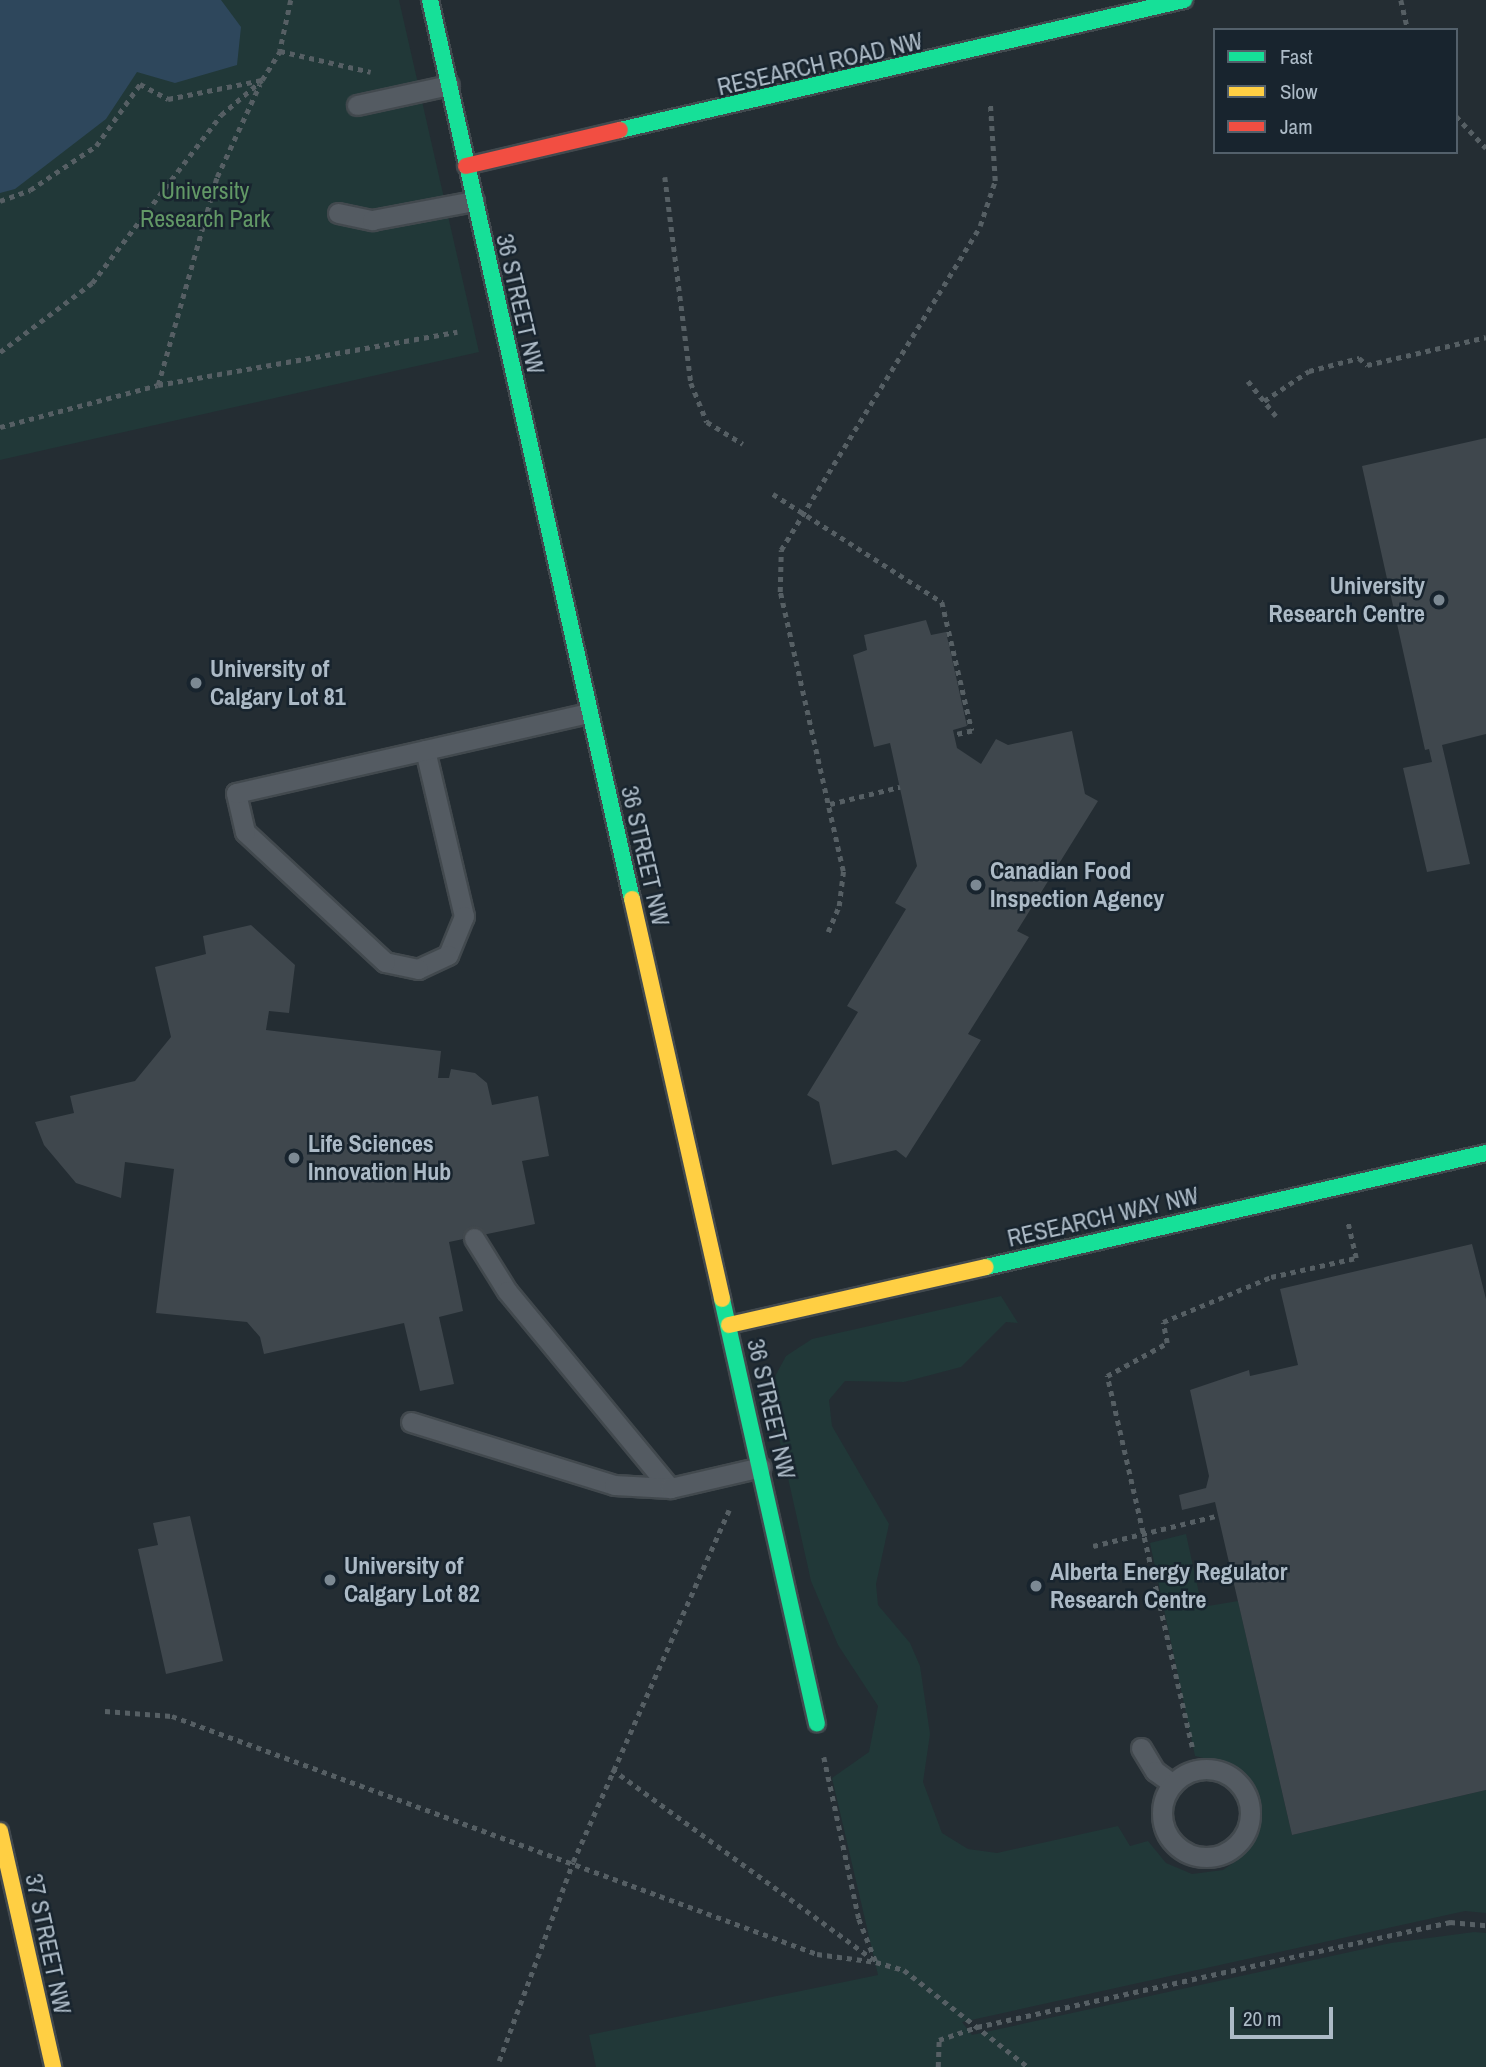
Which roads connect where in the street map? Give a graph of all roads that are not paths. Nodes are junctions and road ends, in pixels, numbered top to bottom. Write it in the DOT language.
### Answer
graph roads {
  1 [pos="430,0"];
  2 [pos="1184,0"];
  3 [pos="449,85"];
  4 [pos="357,105"];
  5 [pos="466,166"];
  6 [pos="474,201"];
  7 [pos="338,213"];
  8 [pos="588,713"];
  9 [pos="425,750"];
  10 [pos="1486,1153"];
  11 [pos="474,1238"];
  12 [pos="729,1325"];
  13 [pos="411,1422"];
  14 [pos="761,1467"];
  15 [pos="670,1488"];
  16 [pos="817,1723"];
  17 [pos="1141,1748"];
  18 [pos="1173,1784"];
  19 [pos="0,1831"];
  20 [pos="53,2067"];
  1 -- 3 [label="street, 36 STREET NW"];
  2 -- 5 [label="street, RESEARCH ROAD NW"];
  3 -- 4 [label="lane"];
  3 -- 5 [label="street, 36 STREET NW"];
  5 -- 6 [label="street, 36 STREET NW"];
  6 -- 7 [label="lane"];
  6 -- 8 [label="street, 36 STREET NW"];
  8 -- 9 [label="lane"];
  8 -- 12 [label="street, 36 STREET NW"];
  9 -- 9 [label="lane"];
  10 -- 12 [label="street, RESEARCH WAY NW"];
  11 -- 15 [label="lane"];
  12 -- 14 [label="street, 36 STREET NW"];
  13 -- 15 [label="lane"];
  14 -- 15 [label="lane"];
  14 -- 16 [label="street, 36 STREET NW"];
  17 -- 18 [label="lane"];
  18 -- 18 [label="lane"];
  19 -- 20 [label="street, 37 STREET NW"];
}
